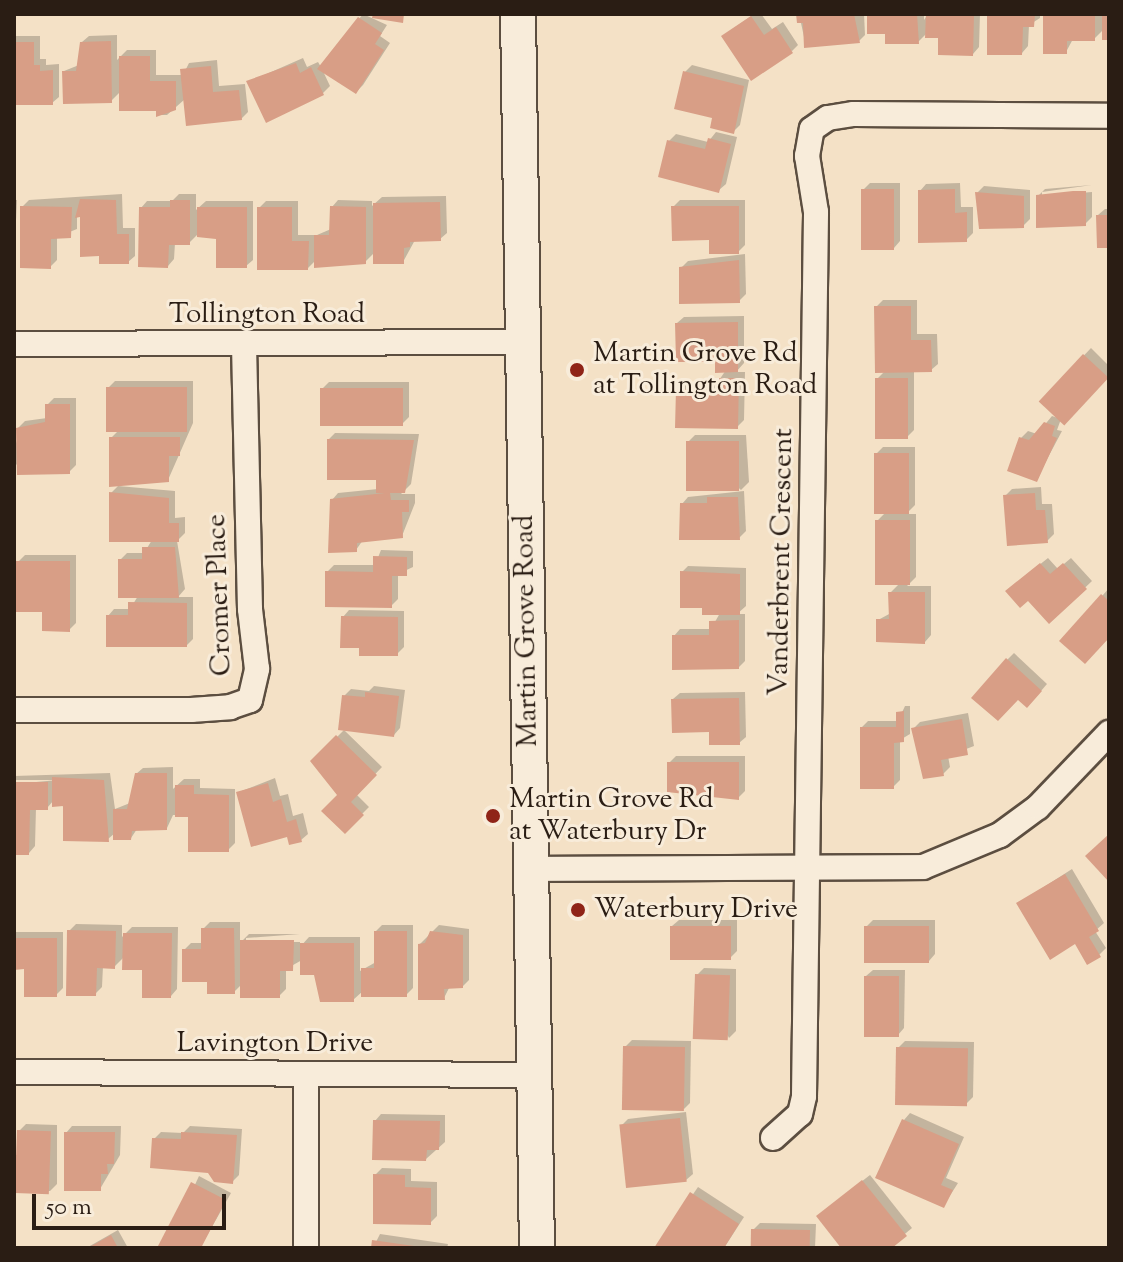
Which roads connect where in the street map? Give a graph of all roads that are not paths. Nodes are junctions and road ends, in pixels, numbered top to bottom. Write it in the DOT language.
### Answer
graph roads {
  1 [pos="518,14"];
  2 [pos="1109,116"];
  3 [pos="520,342"];
  4 [pos="14,344"];
  5 [pos="244,346"];
  6 [pos="14,710"];
  7 [pos="1109,733"];
  8 [pos="806,866"];
  9 [pos="532,869"];
  10 [pos="14,1072"];
  11 [pos="306,1075"];
  12 [pos="536,1075"];
  13 [pos="773,1138"];
  14 [pos="306,1248"];
  15 [pos="537,1248"];
  1 -- 3 [label="main road, Martin Grove Road"];
  2 -- 8 [label="street, Vanderbrent Crescent"];
  3 -- 5 [label="street, Tollington Road"];
  3 -- 9 [label="main road, Martin Grove Road"];
  4 -- 5 [label="street, Tollington Road"];
  5 -- 6 [label="street, Cromer Place"];
  7 -- 8 [label="street"];
  8 -- 9 [label="street"];
  8 -- 13 [label="street"];
  9 -- 12 [label="main road, Martin Grove Road"];
  10 -- 11 [label="street, Lavington Drive"];
  11 -- 12 [label="street, Lavington Drive"];
  11 -- 14 [label="street"];
  12 -- 15 [label="main road, Martin Grove Road"];
}
